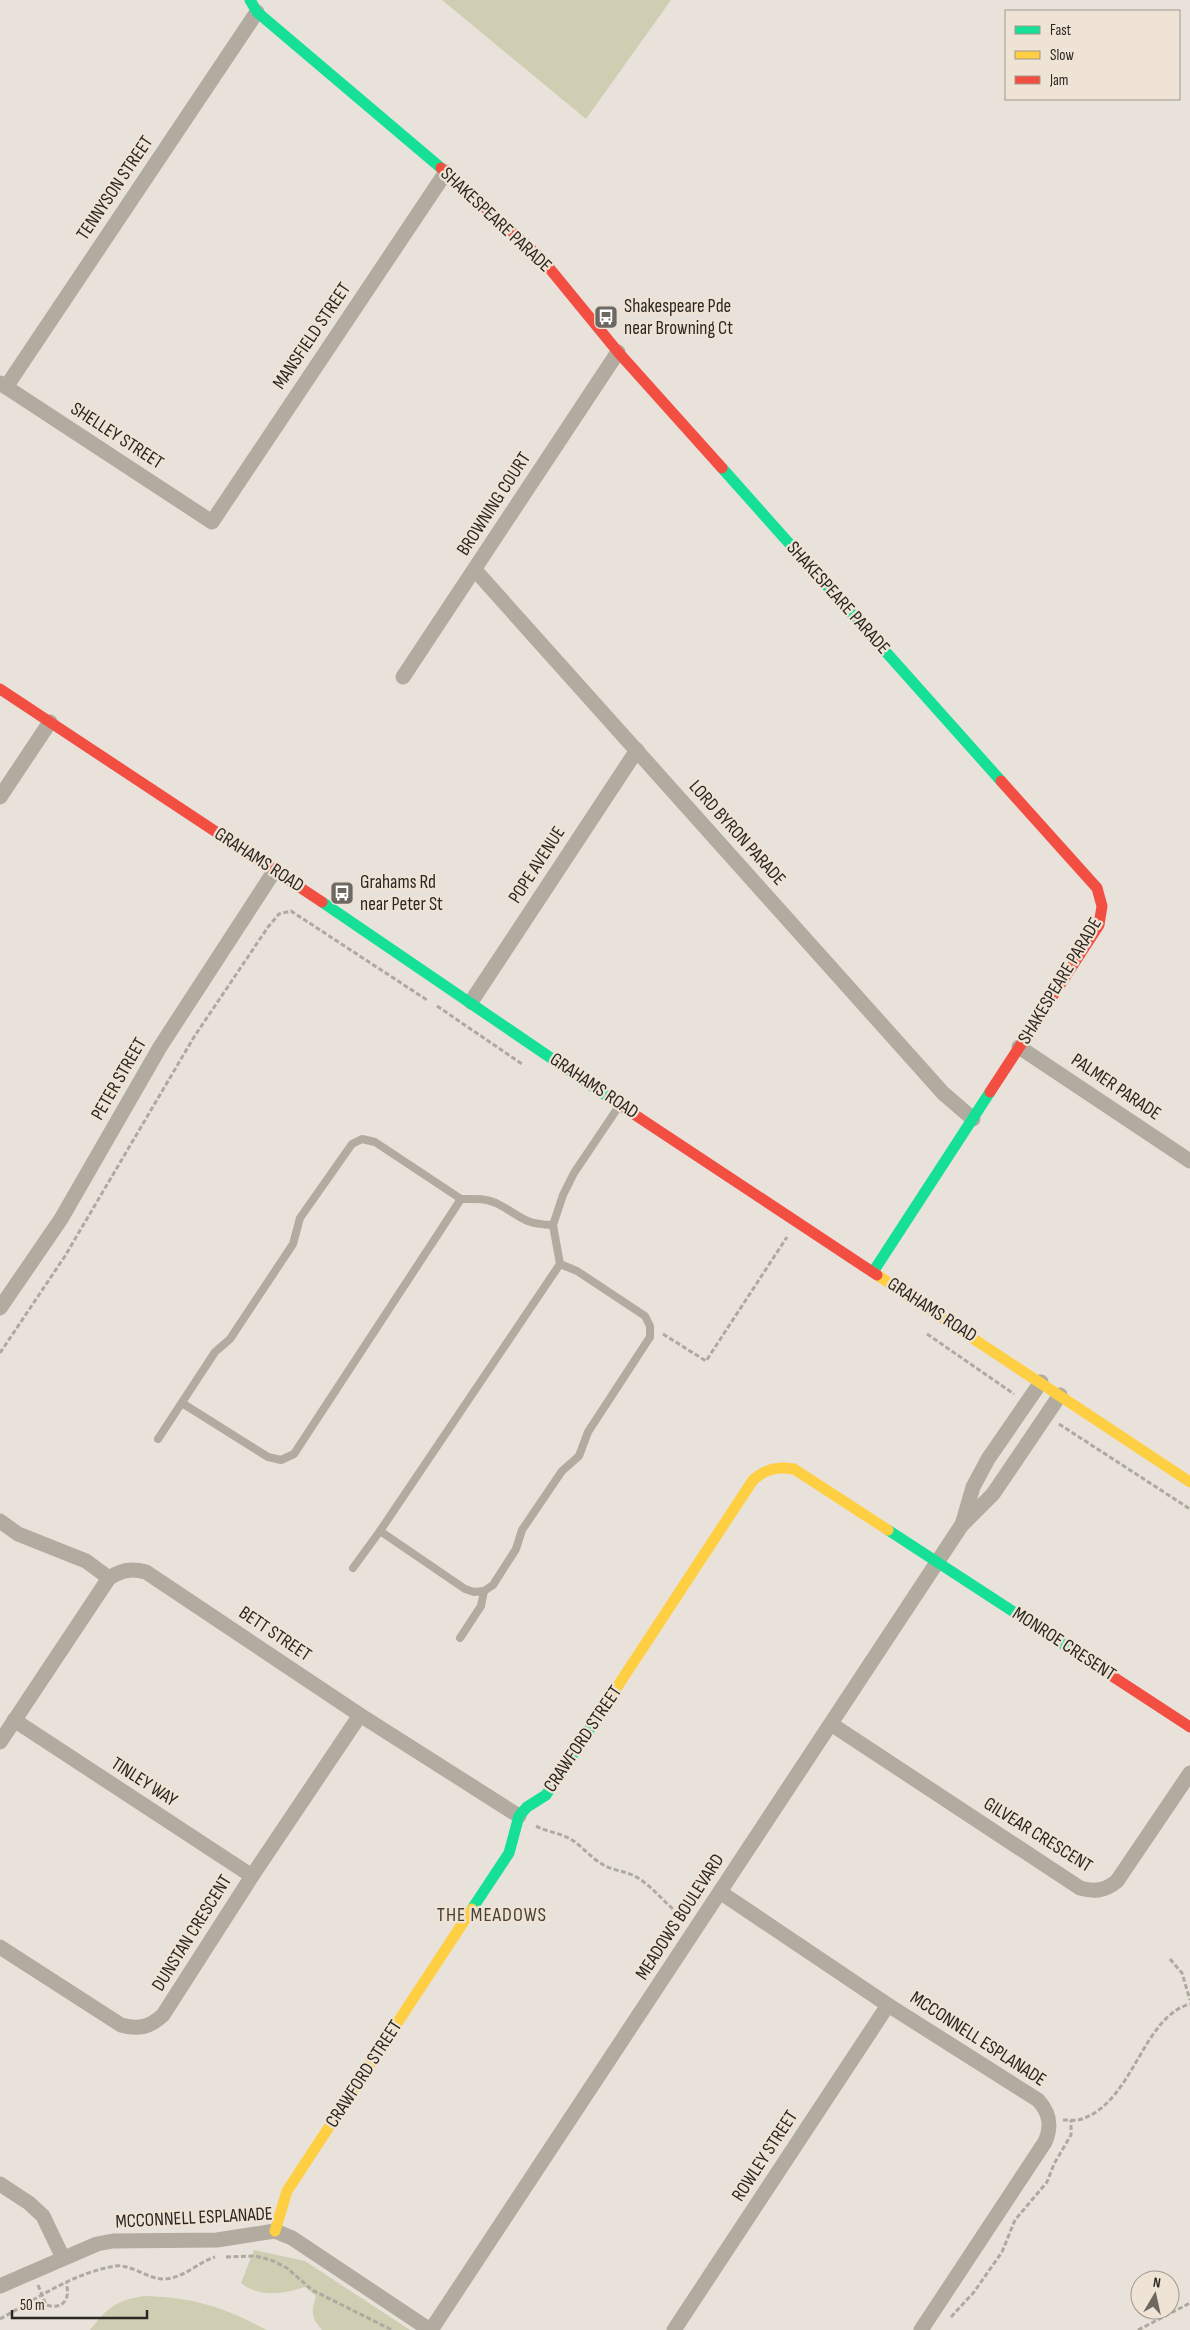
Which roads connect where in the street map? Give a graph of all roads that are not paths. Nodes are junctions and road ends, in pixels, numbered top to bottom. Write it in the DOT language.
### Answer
graph roads {
  1 [pos="253,6"];
  2 [pos="446,172"];
  3 [pos="618,352"];
  4 [pos="3,385"];
  5 [pos="212,522"];
  6 [pos="474,570"];
  7 [pos="403,677"];
  8 [pos="0,689"];
  9 [pos="50,722"];
  10 [pos="637,750"];
  11 [pos="0,797"];
  12 [pos="275,870"];
  13 [pos="471,1002"];
  14 [pos="1019,1047"];
  15 [pos="620,1105"];
  16 [pos="973,1119"];
  17 [pos="1190,1161"];
  18 [pos="462,1199"];
  19 [pos="553,1224"];
  20 [pos="560,1264"];
  21 [pos="873,1272"];
  22 [pos="0,1308"];
  23 [pos="1041,1382"];
  24 [pos="1060,1395"];
  25 [pos="182,1402"];
  26 [pos="158,1439"];
  27 [pos="1190,1482"];
  28 [pos="0,1522"];
  29 [pos="962,1526"];
  30 [pos="380,1531"];
  31 [pos="938,1562"];
  32 [pos="353,1568"];
  33 [pos="108,1578"];
  34 [pos="484,1591"];
  35 [pos="460,1638"];
  36 [pos="360,1715"];
  37 [pos="14,1720"];
  38 [pos="831,1724"];
  39 [pos="1190,1727"];
  40 [pos="0,1742"];
  41 [pos="1190,1773"];
  42 [pos="519,1816"];
  43 [pos="252,1876"];
  44 [pos="720,1892"];
  45 [pos="0,1947"];
  46 [pos="888,2005"];
  47 [pos="0,2184"];
  48 [pos="274,2231"];
  49 [pos="63,2258"];
  50 [pos="0,2286"];
  51 [pos="430,2330"];
  52 [pos="674,2330"];
  53 [pos="921,2330"];
  1 -- 2 [label="street, SHAKESPEARE PARADE"];
  1 -- 4 [label="street, TENNYSON STREET"];
  2 -- 3 [label="street, SHAKESPEARE PARADE"];
  2 -- 5 [label="street, MANSFIELD STREET"];
  3 -- 6 [label="street, BROWNING COURT"];
  3 -- 14 [label="street, SHAKESPEARE PARADE"];
  4 -- 5 [label="street, SHELLEY STREET"];
  6 -- 7 [label="street, BROWNING COURT"];
  6 -- 10 [label="street, LORD BYRON PARADE"];
  8 -- 9 [label="street, GRAHAMS ROAD"];
  9 -- 11 [label="street"];
  9 -- 12 [label="street, GRAHAMS ROAD"];
  10 -- 13 [label="street, POPE AVENUE"];
  10 -- 16 [label="street, LORD BYRON PARADE"];
  12 -- 13 [label="street, GRAHAMS ROAD"];
  12 -- 22 [label="street, PETER STREET"];
  13 -- 15 [label="street, GRAHAMS ROAD"];
  14 -- 16 [label="street, SHAKESPEARE PARADE"];
  14 -- 17 [label="street, PALMER PARADE"];
  15 -- 19 [label="lane"];
  15 -- 21 [label="street, GRAHAMS ROAD"];
  16 -- 21 [label="street, SHAKESPEARE PARADE"];
  18 -- 19 [label="lane"];
  18 -- 25 [label="lane"];
  18 -- 25 [label="lane"];
  19 -- 20 [label="lane"];
  20 -- 30 [label="lane"];
  20 -- 34 [label="lane"];
  21 -- 23 [label="street, GRAHAMS ROAD"];
  23 -- 24 [label="street, GRAHAMS ROAD"];
  23 -- 29 [label="street, MEADOWS BOULEVARD"];
  24 -- 27 [label="street, GRAHAMS ROAD"];
  24 -- 29 [label="street, MEADOWS BOULEVARD"];
  25 -- 26 [label="lane"];
  28 -- 33 [label="street"];
  29 -- 31 [label="street, MEADOWS BOULEVARD"];
  30 -- 32 [label="lane"];
  30 -- 34 [label="lane"];
  31 -- 38 [label="street, MEADOWS BOULEVARD"];
  31 -- 39 [label="street, MONROE CRESENT"];
  31 -- 42 [label="street, CRAWFORD STREET"];
  33 -- 36 [label="street, BETT STREET"];
  33 -- 37 [label="street"];
  34 -- 35 [label="lane"];
  36 -- 42 [label="street, BETT STREET"];
  36 -- 43 [label="street, DUNSTAN CRESCENT"];
  37 -- 40 [label="street"];
  37 -- 43 [label="street, TINLEY WAY"];
  38 -- 41 [label="street, GILVEAR CRESCENT"];
  38 -- 44 [label="street, MEADOWS BOULEVARD"];
  42 -- 48 [label="street, CRAWFORD STREET"];
  43 -- 45 [label="street, DUNSTAN CRESCENT"];
  44 -- 46 [label="street, MCCONNELL ESPLANADE"];
  44 -- 51 [label="street, MEADOWS BOULEVARD"];
  46 -- 52 [label="street, ROWLEY STREET"];
  46 -- 53 [label="street, MCCONNELL ESPLANADE"];
  47 -- 49 [label="street"];
  48 -- 49 [label="street, MCCONNELL ESPLANADE"];
  48 -- 51 [label="street, MCCONNELL ESPLANADE"];
  49 -- 50 [label="street, MCCONNELL ESPLANADE"];
}
